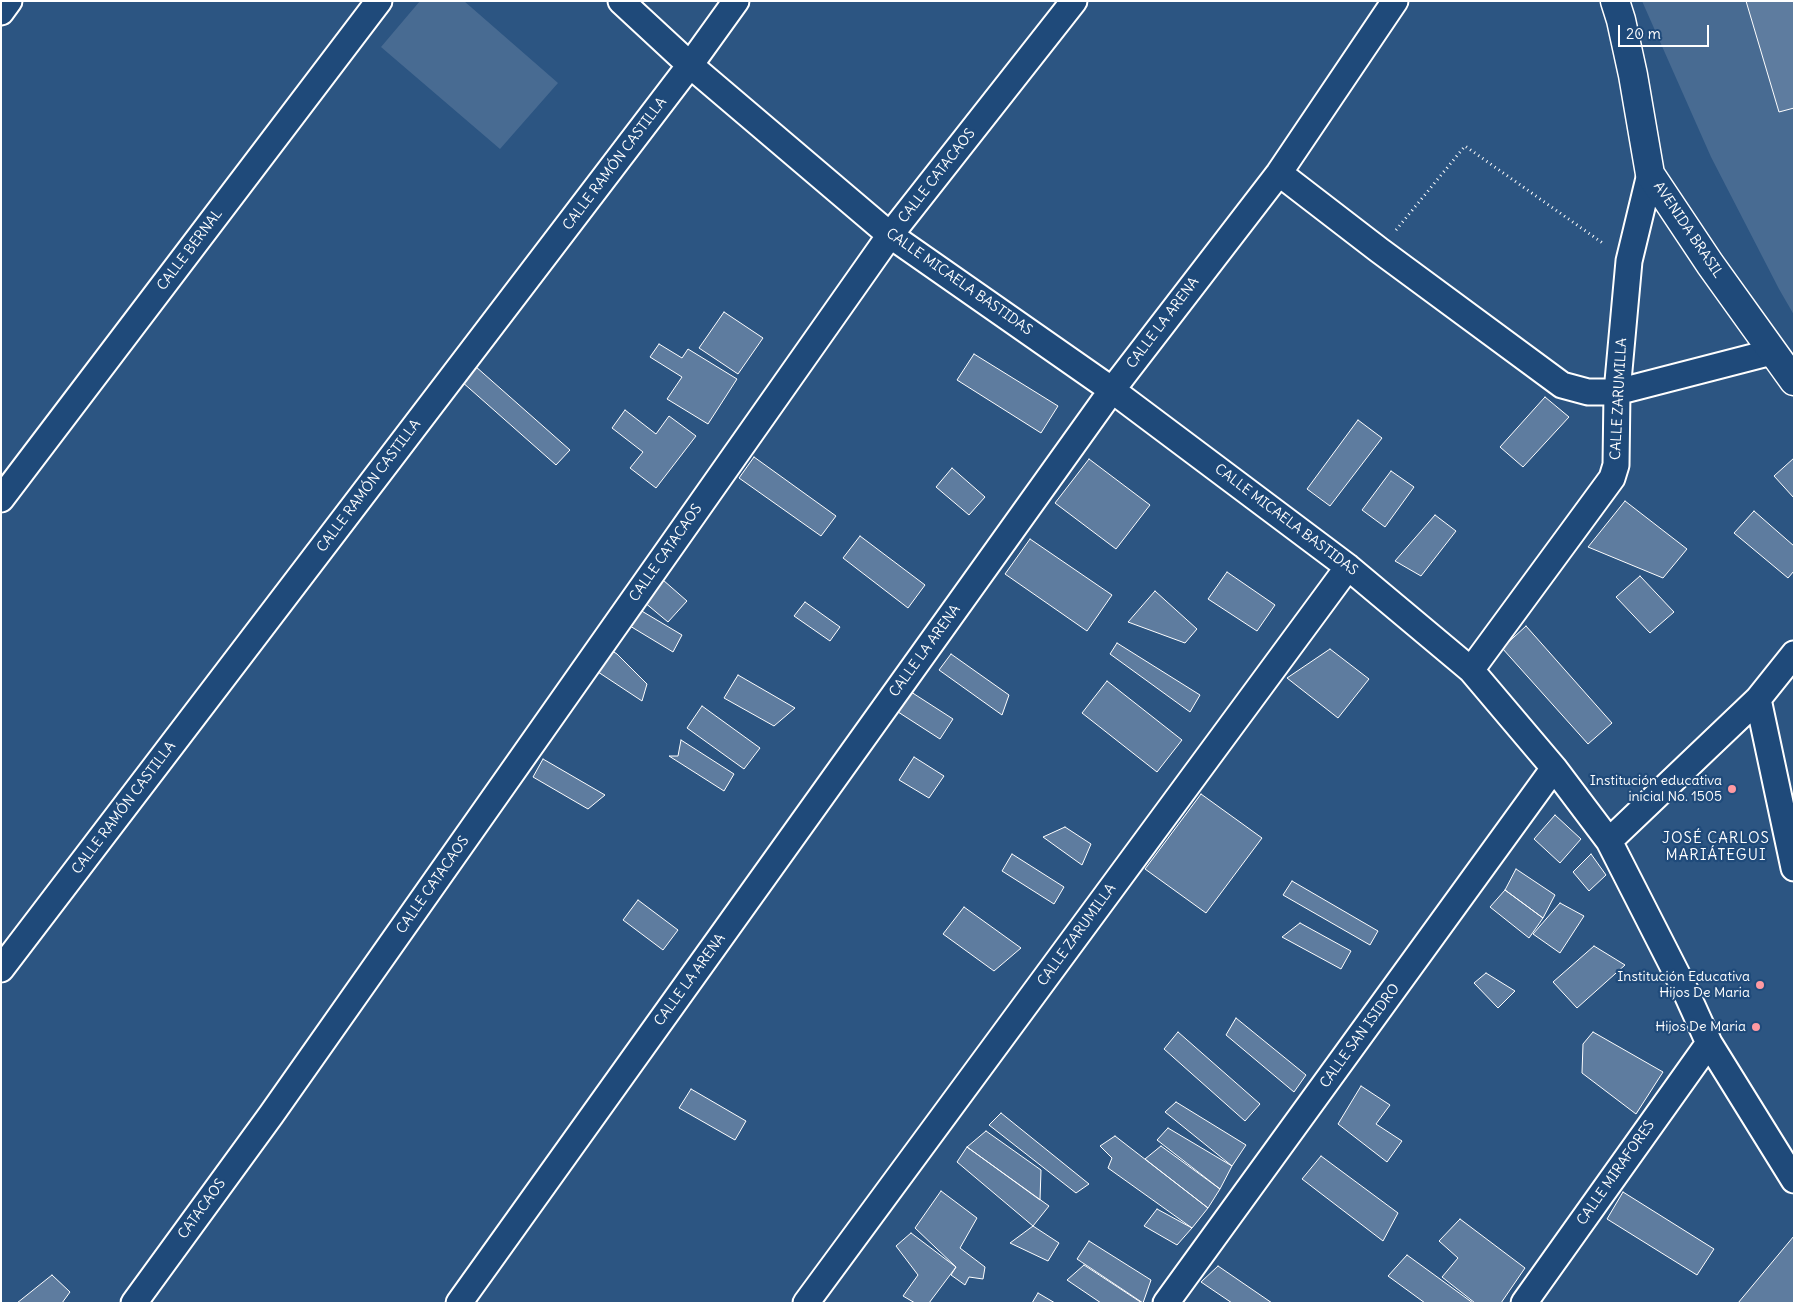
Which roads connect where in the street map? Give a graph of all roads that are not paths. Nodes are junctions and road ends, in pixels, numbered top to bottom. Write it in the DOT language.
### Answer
graph roads {
  1 [pos="9,1"];
  2 [pos="379,1"];
  3 [pos="620,1"];
  4 [pos="736,1"];
  5 [pos="1074,1"];
  6 [pos="1395,1"];
  7 [pos="1615,1"];
  8 [pos="1,12"];
  9 [pos="690,65"];
  10 [pos="1279,173"];
  11 [pos="1650,174"];
  12 [pos="890,235"];
  13 [pos="1772,352"];
  14 [pos="1794,381"];
  15 [pos="1112,390"];
  16 [pos="1617,392"];
  17 [pos="1,499"];
  18 [pos="1348,567"];
  19 [pos="1794,654"];
  20 [pos="1471,670"];
  21 [pos="1758,699"];
  22 [pos="1554,768"];
  23 [pos="1609,841"];
  24 [pos="1794,868"];
  25 [pos="1,969"];
  26 [pos="1709,1043"];
  27 [pos="271,1116"];
  28 [pos="1794,1180"];
  29 [pos="134,1303"];
  30 [pos="459,1303"];
  31 [pos="806,1303"];
  32 [pos="1166,1303"];
  33 [pos="1524,1303"];
  1 -- 8 [label="street"];
  2 -- 17 [label="street, CALLE BERNAL"];
  3 -- 9 [label="street, CALLE MICAELA BASTIDAS"];
  4 -- 9 [label="street, CALLE RAMÓN CASTILLA"];
  5 -- 12 [label="street, CALLE CATACAOS"];
  6 -- 10 [label="street, CALLE LA ARENA"];
  7 -- 11 [label="street, AVENIDA BRASIL"];
  9 -- 12 [label="street, CALLE MICAELA BASTIDAS"];
  9 -- 25 [label="street, CALLE RAMÓN CASTILLA"];
  10 -- 15 [label="street, CALLE LA ARENA"];
  10 -- 16 [label="street"];
  11 -- 13 [label="street, AVENIDA BRASIL"];
  11 -- 16 [label="street, CALLE ZARUMILLA"];
  12 -- 15 [label="street, CALLE MICAELA BASTIDAS"];
  12 -- 27 [label="street, CALLE CATACAOS"];
  13 -- 14 [label="street, AVENIDA BRASIL"];
  13 -- 16 [label="street"];
  15 -- 18 [label="street, CALLE MICAELA BASTIDAS"];
  15 -- 30 [label="street, CALLE LA ARENA"];
  16 -- 20 [label="street, CALLE ZARUMILLA"];
  18 -- 20 [label="street, CALLE MICAELA BASTIDAS"];
  18 -- 31 [label="street, CALLE ZARUMILLA"];
  19 -- 21 [label="street"];
  20 -- 22 [label="street, CALLE MICAELA BASTIDAS"];
  21 -- 23 [label="street"];
  21 -- 24 [label="street"];
  22 -- 23 [label="street, CALLE MICAELA BASTIDAS"];
  22 -- 32 [label="street, CALLE SAN ISIDRO"];
  23 -- 26 [label="street, CALLE MICAELA BASTIDAS"];
  26 -- 28 [label="street, CALLE MICAELA BASTIDAS"];
  26 -- 33 [label="street, CALLE MIRAFORES"];
  27 -- 29 [label="street, CATACAOS"];
}
